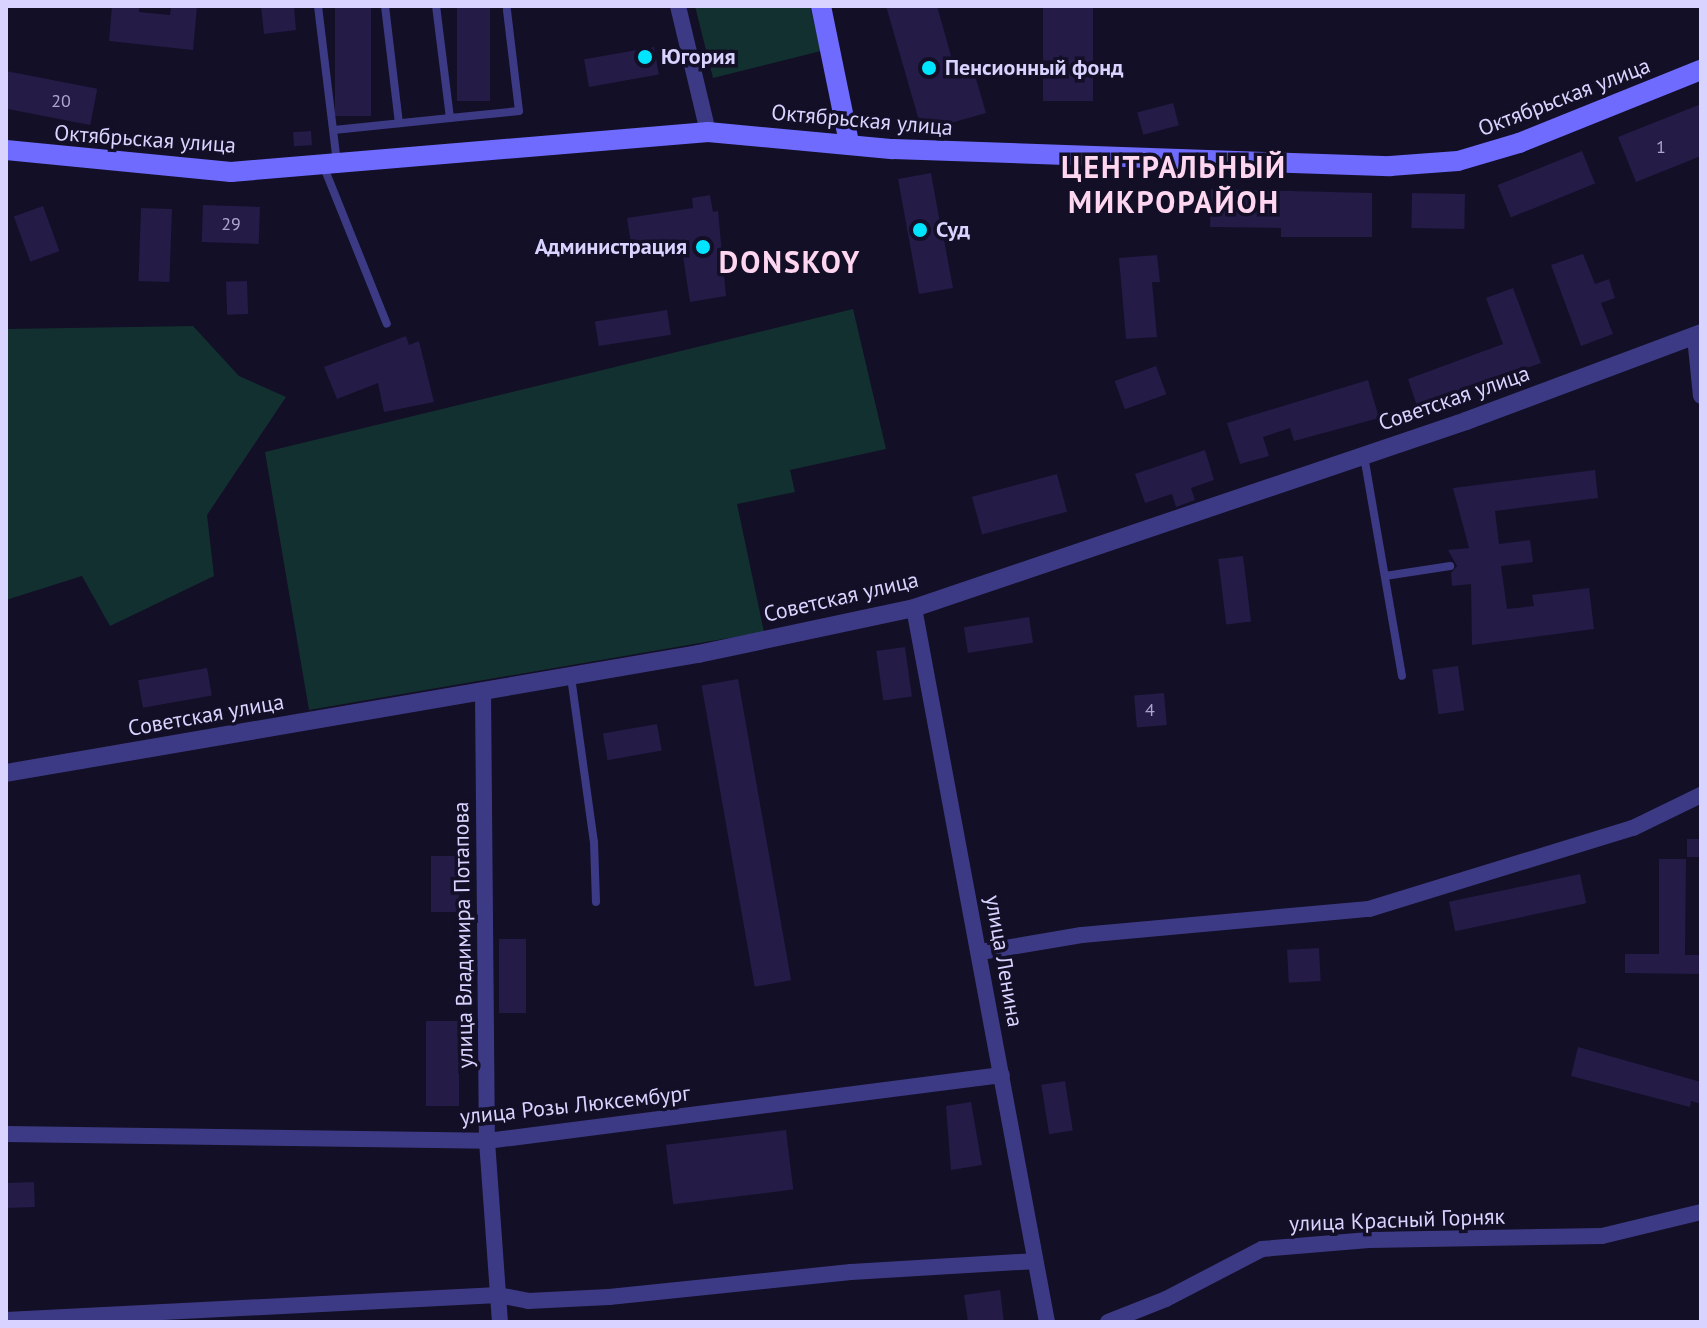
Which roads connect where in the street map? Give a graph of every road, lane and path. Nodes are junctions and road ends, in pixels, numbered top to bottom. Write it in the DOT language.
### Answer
graph roads {
  1 [pos="318,6"];
  2 [pos="385,6"];
  3 [pos="436,6"];
  4 [pos="678,6"];
  5 [pos="821,6"];
  6 [pos="507,10"];
  7 [pos="1701,70"];
  8 [pos="450,118"];
  9 [pos="399,123"];
  10 [pos="334,130"];
  11 [pos="708,132"];
  12 [pos="849,143"];
  13 [pos="6,150"];
  14 [pos="330,164"];
  15 [pos="387,324"];
  16 [pos="1698,335"];
  17 [pos="1701,396"];
  18 [pos="1364,455"];
  19 [pos="1450,566"];
  20 [pos="1385,576"];
  21 [pos="914,608"];
  22 [pos="1402,676"];
  23 [pos="571,677"];
  24 [pos="483,692"];
  25 [pos="6,773"];
  26 [pos="1701,795"];
  27 [pos="596,902"];
  28 [pos="981,952"];
  29 [pos="1002,1075"];
  30 [pos="6,1134"];
  31 [pos="487,1141"];
  32 [pos="1701,1212"];
  33 [pos="1034,1261"];
  34 [pos="498,1295"];
  35 [pos="6,1320"];
  36 [pos="500,1322"];
  37 [pos="1047,1322"];
  38 [pos="1108,1322"];
  1 -- 10 [label="lane"];
  2 -- 9 [label="lane"];
  3 -- 8 [label="lane"];
  4 -- 11 [label="street"];
  5 -- 12 [label="main road"];
  6 -- 8 [label="lane"];
  7 -- 12 [label="main road, Октябрьская улица"];
  8 -- 9 [label="lane"];
  9 -- 10 [label="lane"];
  10 -- 14 [label="lane"];
  11 -- 12 [label="main road, Октябрьская улица"];
  11 -- 14 [label="main road, Октябрьская улица"];
  13 -- 14 [label="main road, Октябрьская улица"];
  14 -- 15 [label="lane"];
  16 -- 17 [label="street"];
  16 -- 18 [label="street, Советская улица"];
  18 -- 20 [label="lane"];
  18 -- 21 [label="street, Советская улица"];
  19 -- 20 [label="lane"];
  20 -- 22 [label="lane"];
  21 -- 23 [label="street, Советская улица"];
  21 -- 28 [label="street, улица Ленина"];
  23 -- 24 [label="street, Советская улица"];
  23 -- 27 [label="lane"];
  24 -- 25 [label="street, Советская улица"];
  24 -- 31 [label="street, улица Владимира Потапова"];
  26 -- 28 [label="street"];
  28 -- 29 [label="street, улица Ленина"];
  29 -- 31 [label="street, улица Розы Люксембург"];
  29 -- 33 [label="street, улица Ленина"];
  30 -- 31 [label="street, улица Розы Люксембург"];
  31 -- 34 [label="street, улица Владимира Потапова"];
  32 -- 38 [label="street, улица Красный Горняк"];
  33 -- 34 [label="street"];
  33 -- 37 [label="street, улица Ленина"];
  34 -- 35 [label="street"];
  34 -- 36 [label="street, улица Владимира Потапова"];
}
